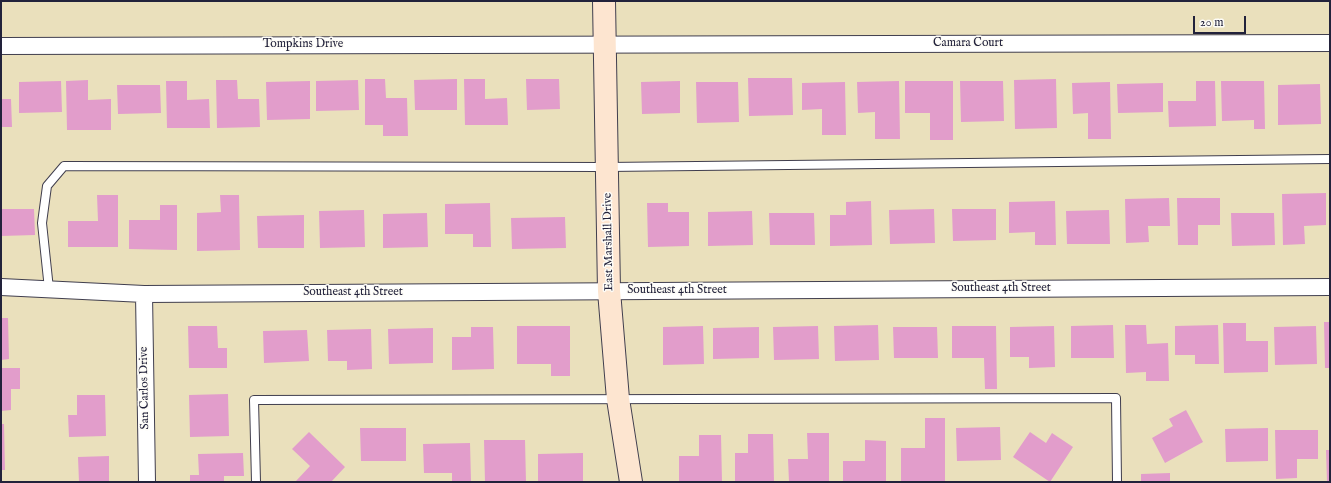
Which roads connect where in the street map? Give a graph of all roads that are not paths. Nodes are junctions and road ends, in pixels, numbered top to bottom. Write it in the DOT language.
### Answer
graph roads {
  1 [pos="604,1"];
  2 [pos="1330,43"];
  3 [pos="605,44"];
  4 [pos="1,46"];
  5 [pos="1330,159"];
  6 [pos="607,167"];
  7 [pos="1,287"];
  8 [pos="1330,287"];
  9 [pos="48,289"];
  10 [pos="609,292"];
  11 [pos="144,294"];
  12 [pos="618,399"];
  13 [pos="147,482"];
  14 [pos="256,482"];
  15 [pos="631,482"];
  16 [pos="1117,482"];
  1 -- 3 [label="main road, East Marshall Drive"];
  2 -- 3 [label="street, Camara Court"];
  3 -- 4 [label="street, Tompkins Drive"];
  3 -- 6 [label="main road, East Marshall Drive"];
  5 -- 6 [label="lane"];
  6 -- 9 [label="lane"];
  6 -- 10 [label="main road, East Marshall Drive"];
  7 -- 9 [label="street, Southeast 4th Street"];
  8 -- 10 [label="street, Southeast 4th Street"];
  9 -- 11 [label="street, Southeast 4th Street"];
  10 -- 11 [label="street, Southeast 4th Street"];
  10 -- 12 [label="main road, East Marshall Drive"];
  11 -- 13 [label="street, San Carlos Drive"];
  12 -- 14 [label="lane"];
  12 -- 15 [label="main road, East Marshall Drive"];
  12 -- 16 [label="lane"];
}
